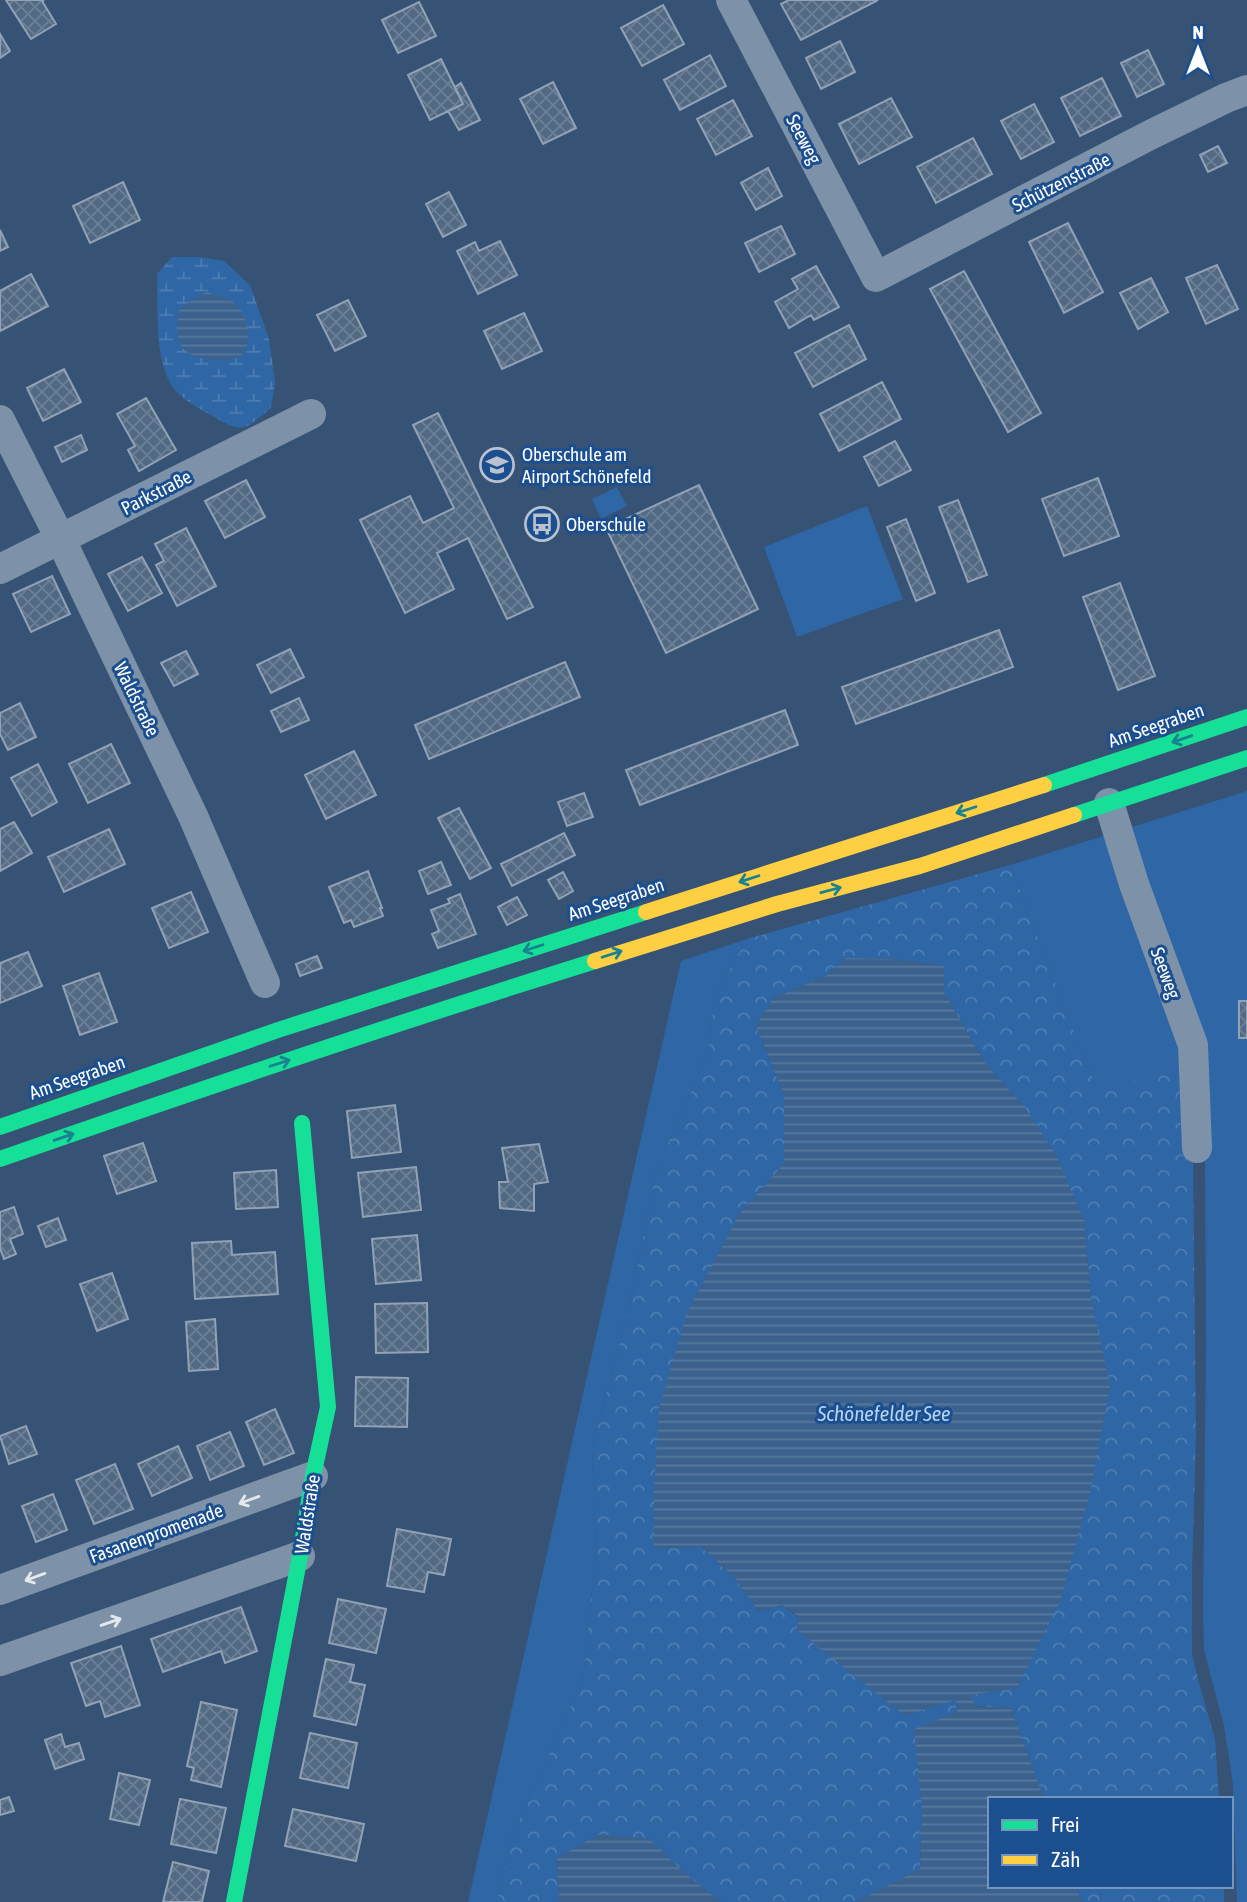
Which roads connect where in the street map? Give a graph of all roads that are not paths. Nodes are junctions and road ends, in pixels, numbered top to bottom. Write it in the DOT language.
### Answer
graph roads {
  1 [pos="731,0"];
  2 [pos="1247,90"];
  3 [pos="876,277"];
  4 [pos="311,414"];
  5 [pos="0,420"];
  6 [pos="61,540"];
  7 [pos="0,569"];
  8 [pos="1247,717"];
  9 [pos="1247,758"];
  10 [pos="1109,803"];
  11 [pos="265,983"];
  12 [pos="303,1123"];
  13 [pos="0,1127"];
  14 [pos="1196,1148"];
  15 [pos="0,1159"];
  16 [pos="313,1476"];
  17 [pos="300,1556"];
  18 [pos="0,1590"];
  19 [pos="0,1661"];
  20 [pos="234,1902"];
  1 -- 3 [label="street, Seeweg"];
  2 -- 3 [label="street, Schützenstraße"];
  4 -- 6 [label="street, Parkstraße"];
  5 -- 6 [label="street, Waldstraße"];
  6 -- 7 [label="street, Parkstraße"];
  6 -- 11 [label="street, Waldstraße"];
  8 -- 13 [label="main road, Am Seegraben, one-way"];
  9 -- 10 [label="main road"];
  10 -- 14 [label="street, Seeweg"];
  15 -- 10 [label="main road, one-way"];
  12 -- 16 [label="main road, Waldstraße"];
  16 -- 17 [label="main road, Waldstraße"];
  16 -- 18 [label="street, Fasanenpromenade, one-way"];
  19 -- 17 [label="street, one-way"];
  17 -- 20 [label="main road, Waldstraße"];
}
